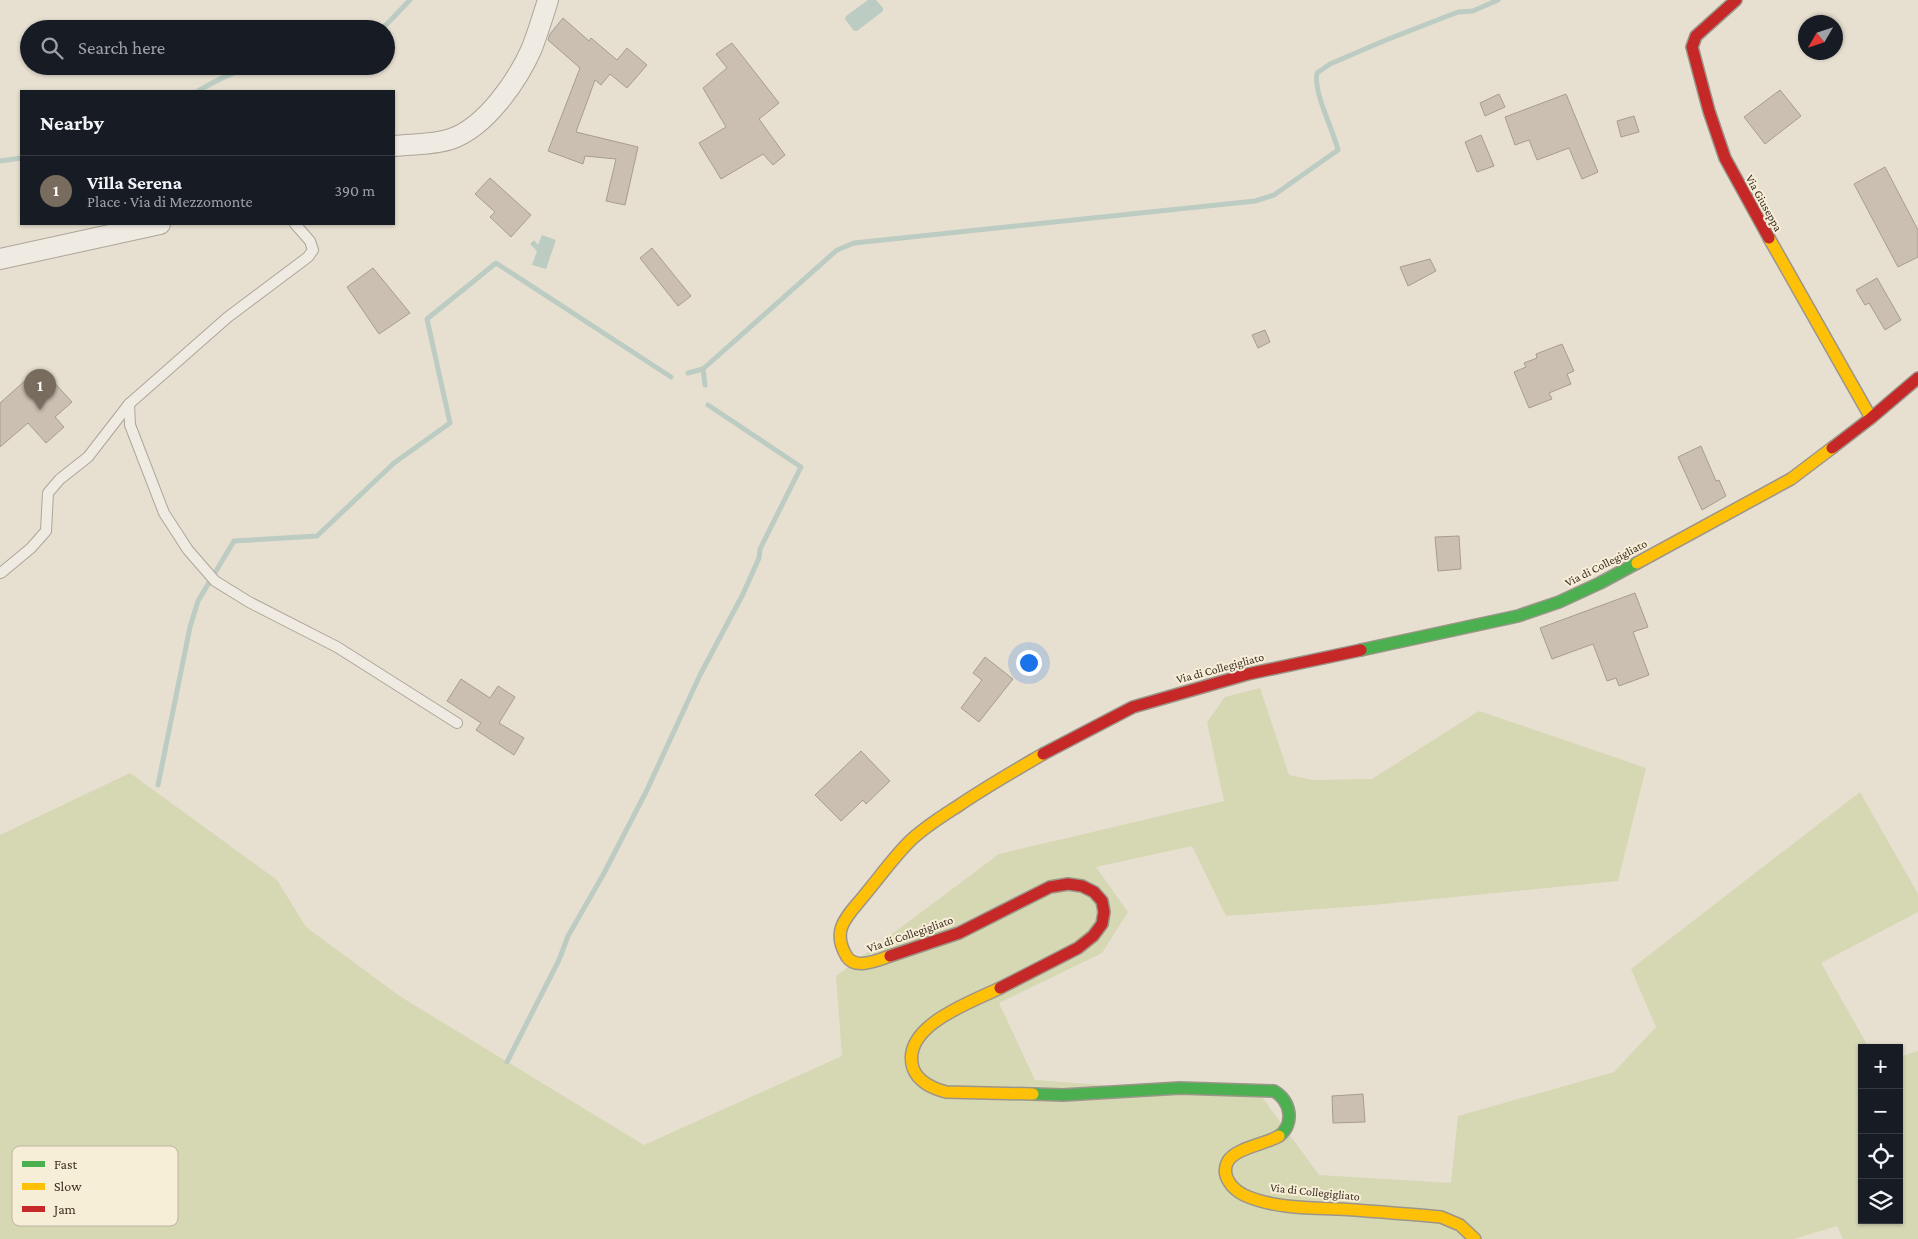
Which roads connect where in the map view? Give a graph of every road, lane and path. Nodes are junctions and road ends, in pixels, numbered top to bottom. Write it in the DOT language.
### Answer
graph roads {
  1 [pos="548,0"];
  2 [pos="1736,0"];
  3 [pos="395,146"];
  4 [pos="155,225"];
  5 [pos="296,225"];
  6 [pos="0,259"];
  7 [pos="1918,378"];
  8 [pos="129,404"];
  9 [pos="1871,418"];
  10 [pos="1,573"];
  11 [pos="457,723"];
  12 [pos="1475,1239"];
  1 -- 3 [label="street"];
  2 -- 9 [label="street, Via Giuseppa"];
  4 -- 6 [label="street"];
  5 -- 8 [label="lane"];
  7 -- 9 [label="street, Via di Collegigliato"];
  8 -- 10 [label="lane"];
  8 -- 11 [label="lane"];
  9 -- 12 [label="street, Via di Collegigliato"];
}
